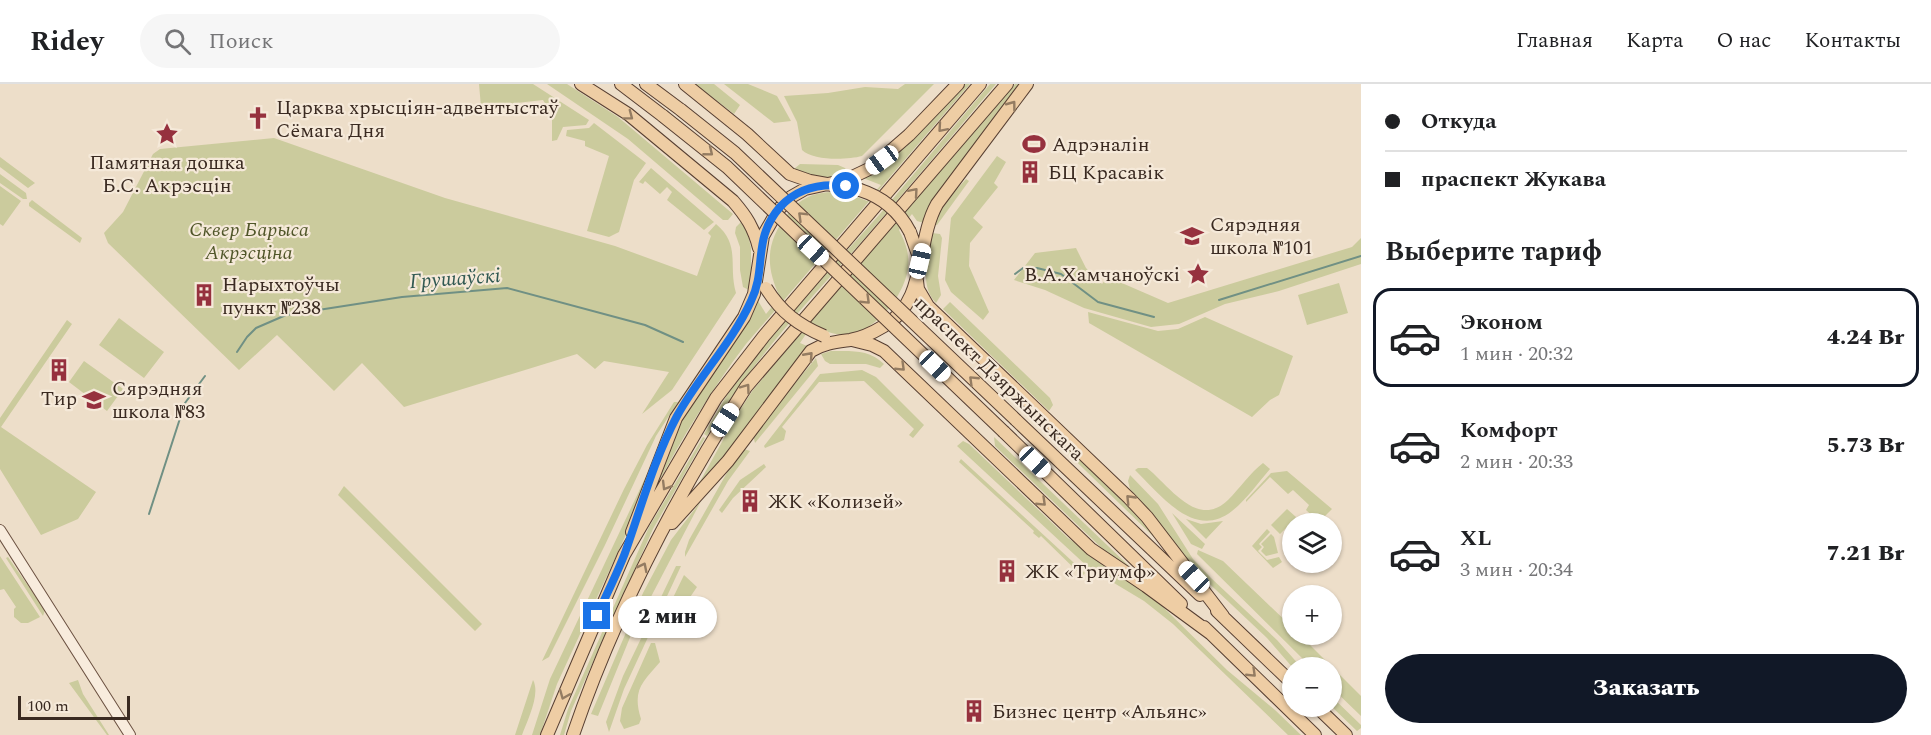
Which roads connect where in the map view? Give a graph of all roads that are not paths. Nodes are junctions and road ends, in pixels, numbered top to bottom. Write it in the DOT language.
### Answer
graph roads {
  1 [pos="581,84"];
  2 [pos="621,84"];
  3 [pos="646,84"];
  4 [pos="685,84"];
  5 [pos="958,84"];
  6 [pos="981,84"];
  7 [pos="1007,84"];
  8 [pos="1027,84"];
  9 [pos="830,184"];
  10 [pos="760,258"];
  11 [pos="920,261"];
  12 [pos="917,280"];
  13 [pos="846,340"];
  14 [pos="0,530"];
  15 [pos="657,540"];
  16 [pos="624,555"];
  17 [pos="1223,616"];
  18 [pos="1210,633"];
  19 [pos="1282,673"];
  20 [pos="1327,717"];
  21 [pos="130,735"];
  22 [pos="547,735"];
  23 [pos="573,735"];
  24 [pos="1315,735"];
  25 [pos="1346,735"];
  1 -- 10 [label="main road, one-way"];
  2 -- 18 [label="main road, праспект Дзяржынскага, one-way, bridge"];
  17 -- 3 [label="main road, праспект Дзяржынскага, one-way, bridge"];
  4 -- 9 [label="main road"];
  5 -- 9 [label="main road"];
  6 -- 16 [label="main road, one-way"];
  15 -- 7 [label="main road, one-way"];
  11 -- 8 [label="main road, one-way"];
  9 -- 10 [label="main road"];
  9 -- 11 [label="main road, bridge"];
  10 -- 13 [label="main road, bridge"];
  10 -- 16 [label="main road"];
  11 -- 12 [label="main road"];
  12 -- 13 [label="main road"];
  17 -- 12 [label="main road, one-way"];
  15 -- 13 [label="main road, one-way"];
  13 -- 18 [label="main road, one-way"];
  14 -- 21 [label="main road"];
  23 -- 15 [label="main road, one-way"];
  16 -- 22 [label="main road, one-way"];
  17 -- 19 [label="main road, праспект Дзяржынскага"];
  18 -- 24 [label="main road, праспект Дзяржынскага, one-way"];
  20 -- 25 [label="main road"];
}
